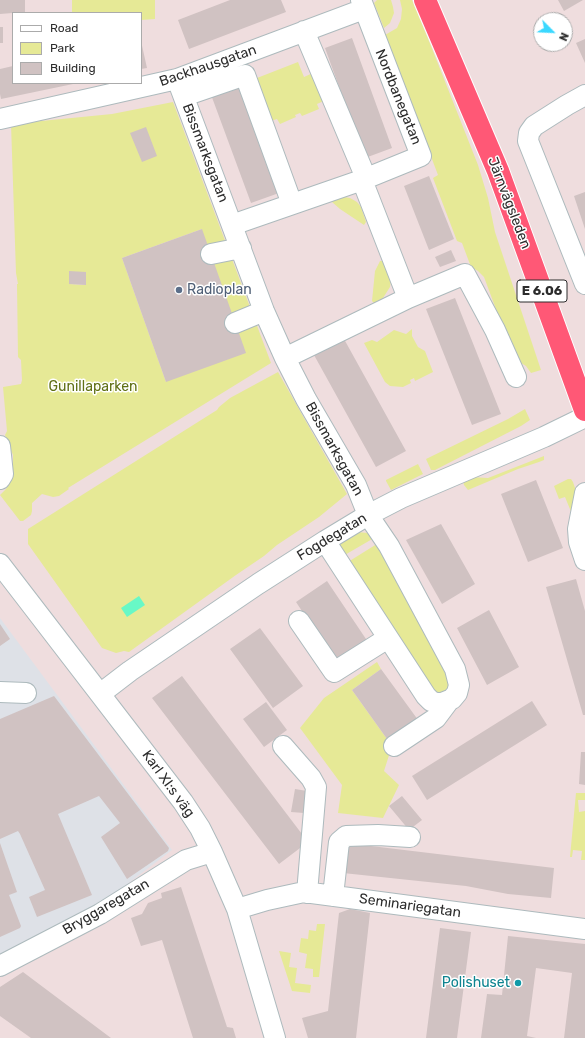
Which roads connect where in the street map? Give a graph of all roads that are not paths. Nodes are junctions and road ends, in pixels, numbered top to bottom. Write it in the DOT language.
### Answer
graph roads {
  1 [pos="425,0"];
  2 [pos="363,4"];
  3 [pos="304,31"];
  4 [pos="181,88"];
  5 [pos="585,95"];
  6 [pos="0,118"];
  7 [pos="364,179"];
  8 [pos="292,204"];
  9 [pos="232,225"];
  10 [pos="241,248"];
  11 [pos="211,254"];
  12 [pos="585,284"];
  13 [pos="408,298"];
  14 [pos="264,311"];
  15 [pos="235,323"];
  16 [pos="285,358"];
  17 [pos="516,377"];
  18 [pos="585,410"];
  19 [pos="585,417"];
  20 [pos="0,446"];
  21 [pos="0,479"];
  22 [pos="585,493"];
  23 [pos="368,515"];
  24 [pos="325,540"];
  25 [pos="585,560"];
  26 [pos="0,564"];
  27 [pos="299,621"];
  28 [pos="388,638"];
  29 [pos="0,692"];
  30 [pos="26,693"];
  31 [pos="100,694"];
  32 [pos="448,702"];
  33 [pos="283,746"];
  34 [pos="394,746"];
  35 [pos="410,837"];
  36 [pos="212,852"];
  37 [pos="306,893"];
  38 [pos="333,896"];
  39 [pos="237,909"];
  40 [pos="585,929"];
  41 [pos="0,966"];
  42 [pos="276,1038"];
  1 -- 18 [label="highway, Järnvägsleden / E 6.06"];
  2 -- 3 [label="street, Backhausgatan"];
  2 -- 7 [label="street, Nordbanegatan"];
  3 -- 4 [label="street, Backhausgatan"];
  3 -- 7 [label="street"];
  4 -- 6 [label="street, Backhausgatan"];
  4 -- 8 [label="street"];
  4 -- 9 [label="street, Bissmarksgatan"];
  5 -- 12 [label="street"];
  7 -- 8 [label="street, Nordbanegatan"];
  7 -- 13 [label="street"];
  8 -- 9 [label="street, Nordbanegatan"];
  9 -- 10 [label="street, Bissmarksgatan"];
  10 -- 11 [label="street"];
  10 -- 14 [label="street, Bissmarksgatan"];
  13 -- 16 [label="street"];
  13 -- 17 [label="street"];
  14 -- 15 [label="street"];
  14 -- 16 [label="street, Bissmarksgatan"];
  16 -- 23 [label="street, Bissmarksgatan"];
  19 -- 23 [label="street, Fogdegatan"];
  20 -- 21 [label="street"];
  22 -- 25 [label="street"];
  23 -- 24 [label="street, Fogdegatan"];
  23 -- 32 [label="street, Bissmarksgatan"];
  24 -- 28 [label="street"];
  24 -- 31 [label="street, Fogdegatan"];
  26 -- 31 [label="street, Karl XI:s väg"];
  27 -- 28 [label="street"];
  28 -- 32 [label="street"];
  29 -- 30 [label="street"];
  31 -- 36 [label="street, Karl XI:s väg"];
  32 -- 34 [label="street, Bissmarksgatan"];
  33 -- 37 [label="street"];
  35 -- 38 [label="street"];
  36 -- 39 [label="street, Karl XI:s väg"];
  36 -- 41 [label="street, Bryggaregatan"];
  37 -- 38 [label="street, Seminariegatan"];
  37 -- 39 [label="street, Seminariegatan"];
  38 -- 40 [label="street, Seminariegatan"];
  39 -- 42 [label="street, Karl XI:s väg"];
}
